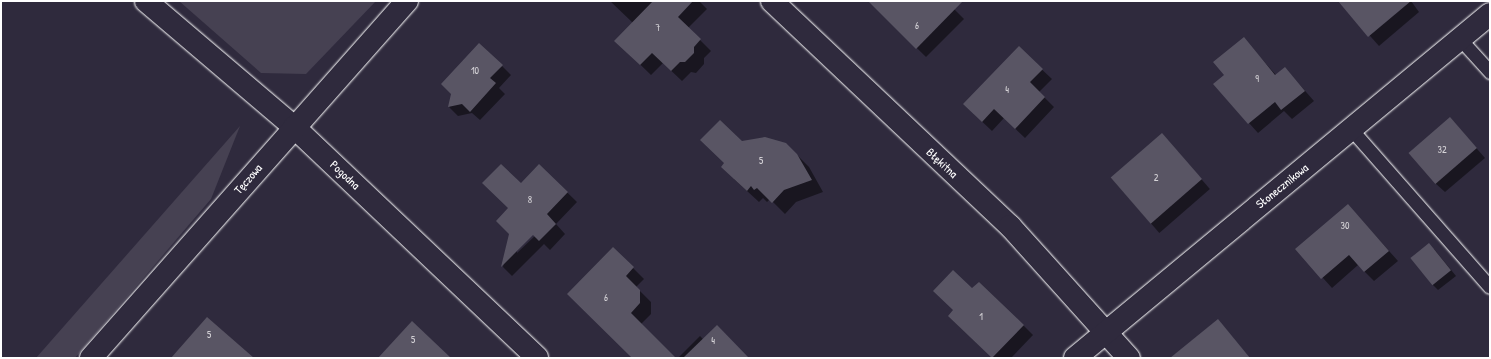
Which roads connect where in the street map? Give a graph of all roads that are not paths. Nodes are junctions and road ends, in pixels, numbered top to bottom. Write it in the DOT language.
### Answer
graph roads {
  1 [pos="146,1"];
  2 [pos="407,1"];
  3 [pos="772,1"];
  4 [pos="1490,14"];
  5 [pos="1460,39"];
  6 [pos="1490,72"];
  7 [pos="294,127"];
  8 [pos="1351,129"];
  9 [pos="1490,287"];
  10 [pos="1105,331"];
  11 [pos="91,358"];
  12 [pos="537,358"];
  13 [pos="1075,358"];
  14 [pos="1130,358"];
  1 -- 7 [label="street, Pogodna"];
  2 -- 7 [label="street, Tęczowa"];
  3 -- 10 [label="street, Błękitna"];
  4 -- 5 [label="street, Słonecznikowa"];
  5 -- 6 [label="lane"];
  5 -- 8 [label="street, Słonecznikowa"];
  7 -- 11 [label="street, Tęczowa"];
  7 -- 12 [label="street, Pogodna"];
  8 -- 9 [label="lane"];
  8 -- 10 [label="street, Słonecznikowa"];
  10 -- 13 [label="street, Słonecznikowa"];
  10 -- 14 [label="street, Błękitna"];
}
